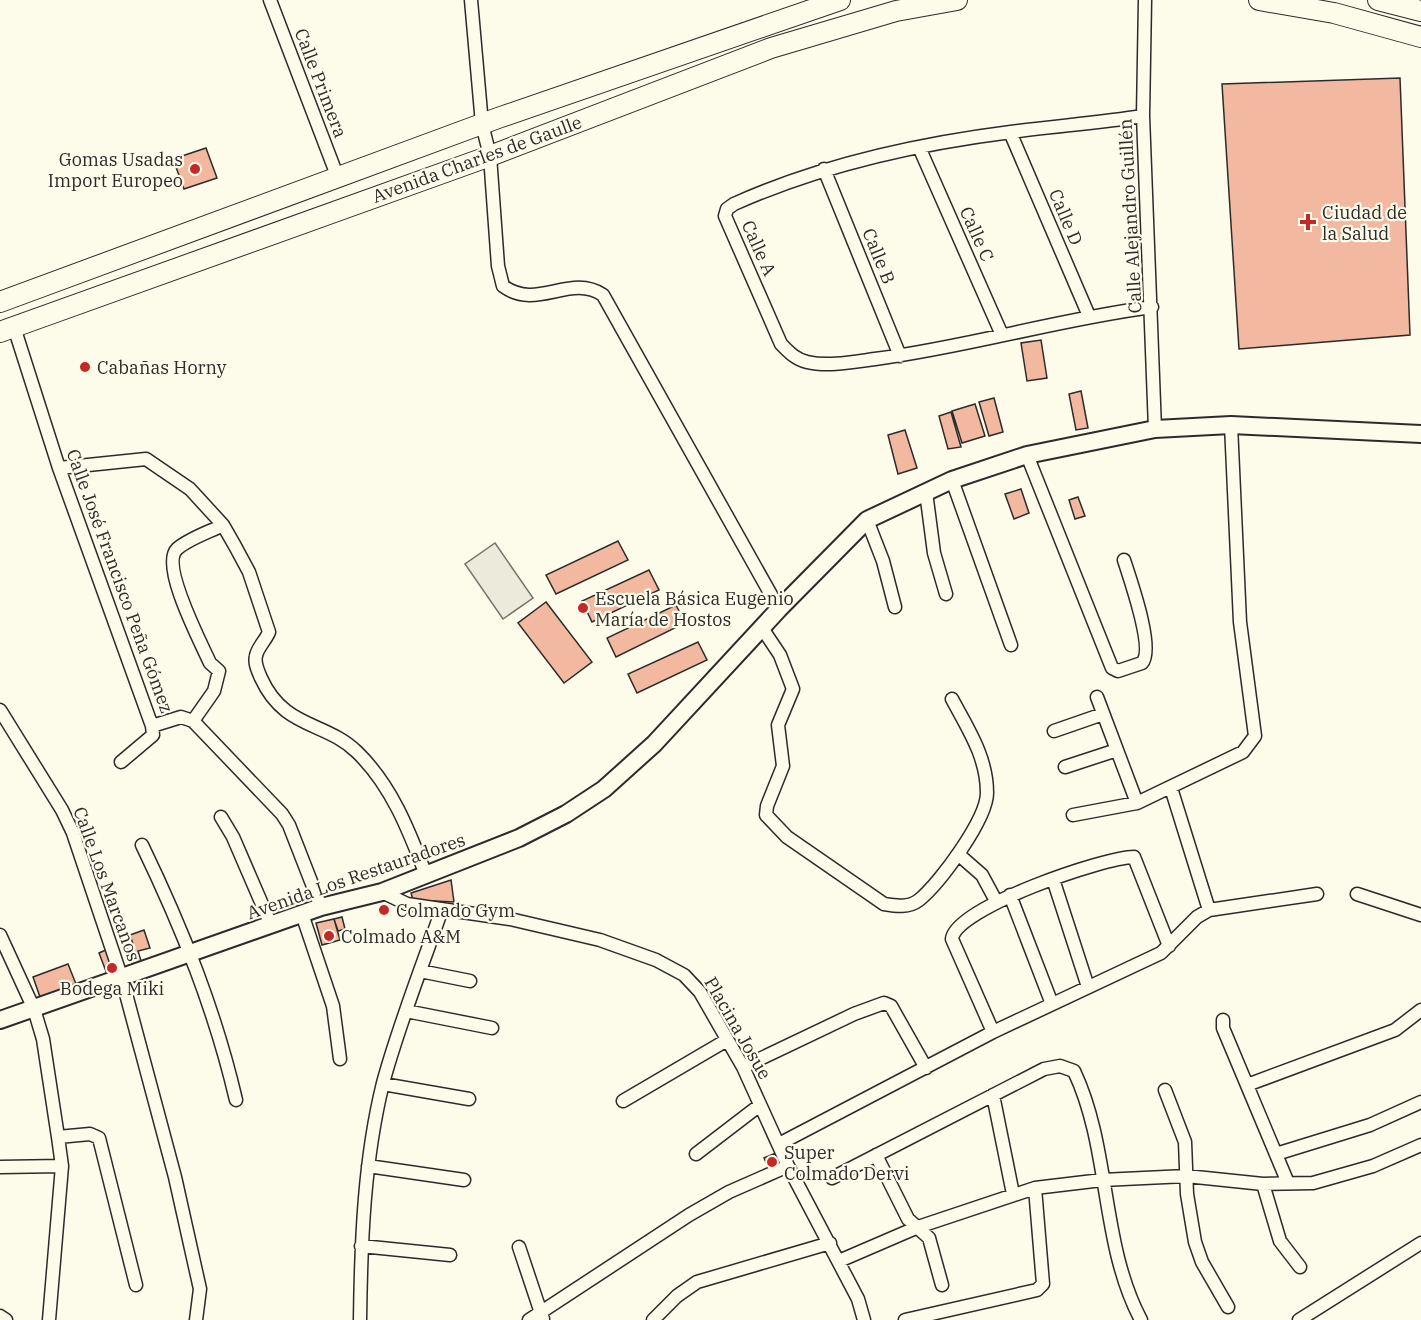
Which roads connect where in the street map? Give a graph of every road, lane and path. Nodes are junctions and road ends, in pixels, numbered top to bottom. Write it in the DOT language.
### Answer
graph roads {
  1 [pos="270,0"];
  2 [pos="471,0"];
  3 [pos="840,0"];
  4 [pos="957,0"];
  5 [pos="1145,0"];
  6 [pos="1259,0"];
  7 [pos="1378,0"];
  8 [pos="1421,11"];
  9 [pos="1421,37"];
  10 [pos="1143,117"];
  11 [pos="482,124"];
  12 [pos="1011,132"];
  13 [pos="919,147"];
  14 [pos="490,156"];
  15 [pos="824,169"];
  16 [pos="338,178"];
  17 [pos="0,302"];
  18 [pos="1152,307"];
  19 [pos="1089,316"];
  20 [pos="7,329"];
  21 [pos="1002,335"];
  22 [pos="900,356"];
  23 [pos="1231,425"];
  24 [pos="1155,429"];
  25 [pos="1421,434"];
  26 [pos="1027,455"];
  27 [pos="59,468"];
  28 [pos="952,480"];
  29 [pos="926,492"];
  30 [pos="867,520"];
  31 [pos="223,525"];
  32 [pos="1124,560"];
  33 [pos="946,594"];
  34 [pos="895,608"];
  35 [pos="779,609"];
  36 [pos="762,628"];
  37 [pos="1011,645"];
  38 [pos="1097,698"];
  39 [pos="952,699"];
  40 [pos="0,710"];
  41 [pos="1103,714"];
  42 [pos="193,721"];
  43 [pos="153,726"];
  44 [pos="1054,731"];
  45 [pos="1117,750"];
  46 [pos="121,762"];
  47 [pos="1065,767"];
  48 [pos="1171,788"];
  49 [pos="1137,803"];
  50 [pos="1073,815"];
  51 [pos="220,817"];
  52 [pos="142,845"];
  53 [pos="958,854"];
  54 [pos="426,875"];
  55 [pos="1053,879"];
  56 [pos="382,892"];
  57 [pos="1317,894"];
  58 [pos="1356,894"];
  59 [pos="1011,895"];
  60 [pos="996,902"];
  61 [pos="321,907"];
  62 [pos="442,909"];
  63 [pos="1209,910"];
  64 [pos="302,914"];
  65 [pos="1421,915"];
  66 [pos="271,925"];
  67 [pos="0,935"];
  68 [pos="1169,946"];
  69 [pos="192,954"];
  70 [pos="420,971"];
  71 [pos="122,979"];
  72 [pos="470,981"];
  73 [pos="1088,987"];
  74 [pos="1052,1004"];
  75 [pos="34,1009"];
  76 [pos="1421,1010"];
  77 [pos="406,1011"];
  78 [pos="0,1020"];
  79 [pos="1223,1020"];
  80 [pos="492,1028"];
  81 [pos="993,1032"];
  82 [pos="727,1040"];
  83 [pos="340,1059"];
  84 [pos="742,1067"];
  85 [pos="926,1068"];
  86 [pos="383,1084"];
  87 [pos="1247,1085"];
  88 [pos="1165,1090"];
  89 [pos="993,1095"];
  90 [pos="469,1099"];
  91 [pos="236,1100"];
  92 [pos="623,1101"];
  93 [pos="1421,1101"];
  94 [pos="760,1105"];
  95 [pos="58,1137"];
  96 [pos="779,1144"];
  97 [pos="1421,1145"];
  98 [pos="696,1154"];
  99 [pos="1276,1154"];
  100 [pos="876,1155"];
  101 [pos="62,1166"];
  102 [pos="368,1166"];
  103 [pos="788,1166"];
  104 [pos="0,1167"];
  105 [pos="1186,1176"];
  106 [pos="832,1178"];
  107 [pos="464,1180"];
  108 [pos="1102,1180"];
  109 [pos="1288,1183"];
  110 [pos="1263,1184"];
  111 [pos="1035,1188"];
  112 [pos="1012,1194"];
  113 [pos="918,1227"];
  114 [pos="830,1243"];
  115 [pos="1421,1243"];
  116 [pos="361,1246"];
  117 [pos="519,1247"];
  118 [pos="450,1255"];
  119 [pos="839,1261"];
  120 [pos="1300,1268"];
  121 [pos="136,1285"];
  122 [pos="942,1285"];
  123 [pos="1228,1307"];
  124 [pos="0,1316"];
  125 [pos="542,1317"];
  126 [pos="6,1320"];
  127 [pos="49,1320"];
  128 [pos="196,1320"];
  129 [pos="360,1320"];
  130 [pos="529,1320"];
  131 [pos="653,1320"];
  132 [pos="864,1320"];
  133 [pos="905,1320"];
  134 [pos="1141,1320"];
  135 [pos="1299,1320"];
  1 -- 16 [label="street, Calle Primera"];
  2 -- 11 [label="street"];
  3 -- 11 [label="main road, Avenida Charles de Gaulle"];
  4 -- 14 [label="main road, Avenida Charles de Gaulle"];
  5 -- 10 [label="street, Calle Alejandro Guillén"];
  6 -- 9 [label="main road"];
  7 -- 8 [label="main road"];
  10 -- 12 [label="street, Calle A"];
  10 -- 18 [label="street, Calle Alejandro Guillén"];
  11 -- 14 [label="street"];
  11 -- 16 [label="main road, Avenida Charles de Gaulle"];
  12 -- 13 [label="street, Calle A"];
  12 -- 19 [label="street, Calle D"];
  13 -- 15 [label="street, Calle A"];
  13 -- 21 [label="street, Calle C"];
  14 -- 20 [label="main road, Avenida Charles de Gaulle"];
  14 -- 35 [label="street"];
  15 -- 22 [label="street, Calle B"];
  15 -- 22 [label="street, Calle A"];
  16 -- 17 [label="main road, Avenida Charles de Gaulle"];
  18 -- 19 [label="street, Calle A"];
  18 -- 24 [label="street, Calle Alejandro Guillén"];
  19 -- 21 [label="street, Calle A"];
  20 -- 27 [label="street, Calle José Francisco Peña Gómez"];
  21 -- 22 [label="street, Calle A"];
  23 -- 24 [label="street, Avenida Los Restauradores"];
  23 -- 25 [label="street, Avenida Los Restauradores"];
  23 -- 48 [label="street"];
  24 -- 26 [label="street, Avenida Los Restauradores"];
  26 -- 28 [label="street, Avenida Los Restauradores"];
  26 -- 32 [label="street"];
  27 -- 31 [label="street"];
  27 -- 43 [label="street, Calle José Francisco Peña Gómez"];
  28 -- 29 [label="street, Avenida Los Restauradores"];
  28 -- 37 [label="street"];
  29 -- 30 [label="street, Avenida Los Restauradores"];
  29 -- 33 [label="street"];
  30 -- 34 [label="street"];
  30 -- 35 [label="street, Avenida Los Restauradores"];
  31 -- 42 [label="street"];
  31 -- 54 [label="street"];
  35 -- 36 [label="street, Avenida Los Restauradores"];
  36 -- 53 [label="street"];
  36 -- 54 [label="street, Avenida Los Restauradores"];
  38 -- 41 [label="street"];
  39 -- 53 [label="street"];
  40 -- 71 [label="street, Calle Los Marcanos"];
  41 -- 44 [label="street"];
  41 -- 45 [label="street"];
  42 -- 43 [label="street, Calle José Francisco Peña Gómez"];
  42 -- 61 [label="street, Calle José Francisco Peña Gómez"];
  43 -- 46 [label="street"];
  45 -- 47 [label="street"];
  45 -- 49 [label="street"];
  48 -- 49 [label="street"];
  48 -- 63 [label="street"];
  49 -- 50 [label="street"];
  51 -- 66 [label="street"];
  52 -- 69 [label="street"];
  53 -- 60 [label="street"];
  54 -- 56 [label="street, Avenida Los Restauradores"];
  55 -- 59 [label="street"];
  55 -- 68 [label="street"];
  55 -- 73 [label="street"];
  56 -- 61 [label="street, Avenida Los Restauradores"];
  56 -- 62 [label="street, Placina Josue"];
  57 -- 63 [label="street"];
  58 -- 65 [label="street"];
  59 -- 60 [label="street"];
  59 -- 74 [label="street"];
  60 -- 81 [label="street"];
  61 -- 64 [label="street, Avenida Los Restauradores"];
  62 -- 70 [label="street"];
  62 -- 82 [label="street, Placina Josue"];
  63 -- 68 [label="street"];
  64 -- 66 [label="street, Avenida Los Restauradores"];
  64 -- 83 [label="street"];
  66 -- 69 [label="street, Avenida Los Restauradores"];
  67 -- 75 [label="street"];
  68 -- 73 [label="street"];
  69 -- 71 [label="street, Avenida Los Restauradores"];
  69 -- 91 [label="street"];
  70 -- 72 [label="street"];
  70 -- 77 [label="street"];
  71 -- 75 [label="street, Avenida Los Restauradores"];
  71 -- 128 [label="street, Calle Los Marcanos"];
  73 -- 74 [label="street"];
  74 -- 81 [label="street"];
  75 -- 78 [label="street, Avenida Los Restauradores"];
  75 -- 95 [label="street"];
  76 -- 87 [label="street"];
  77 -- 80 [label="street"];
  77 -- 86 [label="street"];
  79 -- 87 [label="street"];
  81 -- 85 [label="street"];
  82 -- 84 [label="street, Placina Josue"];
  82 -- 92 [label="street"];
  84 -- 85 [label="street"];
  84 -- 94 [label="street, Placina Josue"];
  85 -- 96 [label="street"];
  86 -- 90 [label="street"];
  86 -- 102 [label="street"];
  87 -- 99 [label="street"];
  88 -- 105 [label="street"];
  89 -- 100 [label="street"];
  89 -- 108 [label="street"];
  89 -- 112 [label="street"];
  93 -- 99 [label="street"];
  94 -- 96 [label="street, Placina Josue"];
  94 -- 98 [label="street"];
  95 -- 101 [label="street"];
  95 -- 121 [label="street"];
  96 -- 103 [label="street, Placina Josue"];
  97 -- 109 [label="street"];
  99 -- 109 [label="street"];
  100 -- 106 [label="street"];
  100 -- 113 [label="street"];
  101 -- 104 [label="street"];
  101 -- 127 [label="street"];
  102 -- 107 [label="street"];
  102 -- 116 [label="street"];
  103 -- 114 [label="street, Placina Josue"];
  103 -- 125 [label="street"];
  105 -- 108 [label="street"];
  105 -- 110 [label="street"];
  105 -- 123 [label="street"];
  108 -- 111 [label="street"];
  108 -- 134 [label="street"];
  109 -- 110 [label="street"];
  110 -- 120 [label="street"];
  111 -- 112 [label="street"];
  111 -- 133 [label="street"];
  112 -- 113 [label="street"];
  113 -- 119 [label="street"];
  113 -- 122 [label="street"];
  114 -- 119 [label="street, Placina Josue"];
  114 -- 131 [label="street"];
  115 -- 135 [label="street"];
  116 -- 118 [label="street"];
  116 -- 129 [label="street"];
  117 -- 125 [label="street"];
  119 -- 132 [label="street, Placina Josue"];
  124 -- 126 [label="street"];
  125 -- 130 [label="street"];
}
